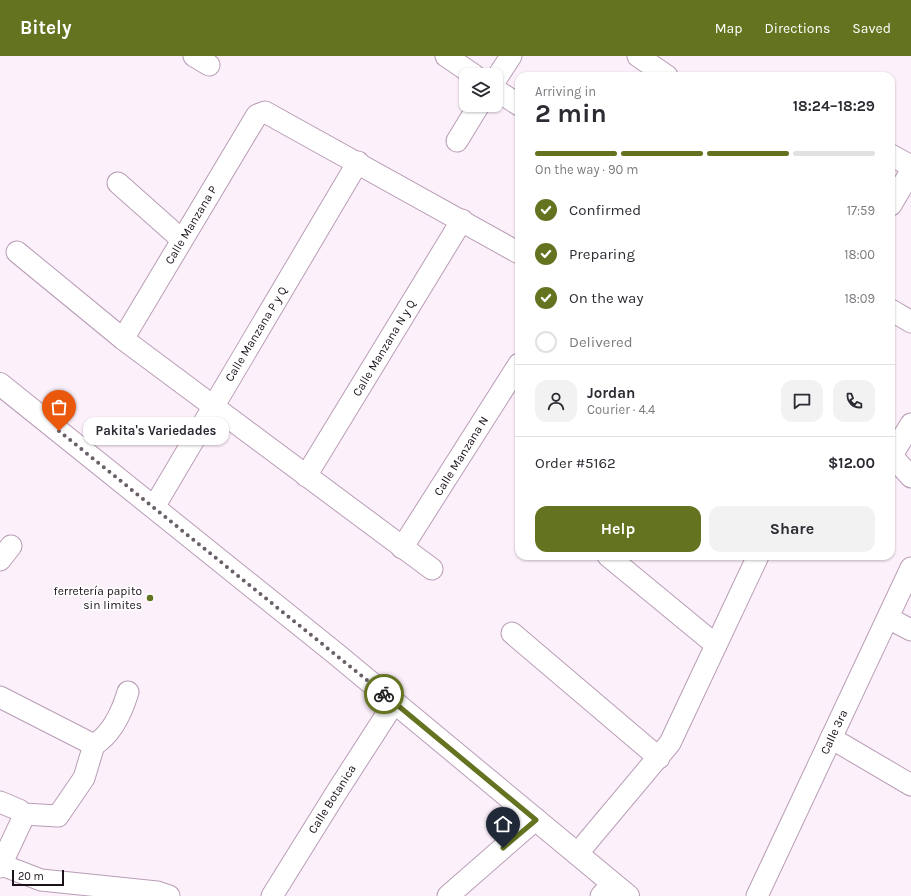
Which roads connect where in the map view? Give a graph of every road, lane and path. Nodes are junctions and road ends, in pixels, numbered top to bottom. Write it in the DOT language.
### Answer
graph roads {
  1 [pos="446,56"];
  2 [pos="511,56"];
  3 [pos="638,56"];
  4 [pos="464,68"];
  5 [pos="503,68"];
  6 [pos="661,72"];
  7 [pos="503,95"];
  8 [pos="515,102"];
  9 [pos="475,112"];
  10 [pos="457,141"];
  11 [pos="895,157"];
  12 [pos="358,162"];
  13 [pos="911,166"];
  14 [pos="911,171"];
  15 [pos="118,183"];
  16 [pos="895,198"];
  17 [pos="462,220"];
  18 [pos="182,239"];
  19 [pos="515,251"];
  20 [pos="17,252"];
  21 [pos="895,312"];
  22 [pos="911,322"];
  23 [pos="123,339"];
  24 [pos="515,370"];
  25 [pos="0,384"];
  26 [pos="212,407"];
  27 [pos="911,424"];
  28 [pos="895,449"];
  29 [pos="895,459"];
  30 [pos="306,476"];
  31 [pos="911,476"];
  32 [pos="154,507"];
  33 [pos="402,548"];
  34 [pos="613,560"];
  35 [pos="752,560"];
  36 [pos="911,568"];
  37 [pos="432,569"];
  38 [pos="888,618"];
  39 [pos="911,630"];
  40 [pos="512,633"];
  41 [pos="716,645"];
  42 [pos="128,692"];
  43 [pos="0,697"];
  44 [pos="394,703"];
  45 [pos="831,738"];
  46 [pos="94,745"];
  47 [pos="659,758"];
  48 [pos="911,785"];
  49 [pos="0,802"];
  50 [pos="23,814"];
  51 [pos="536,820"];
  52 [pos="577,854"];
  53 [pos="1,866"];
  54 [pos="614,892"];
  55 [pos="161,895"];
  56 [pos="272,896"];
  57 [pos="448,896"];
  58 [pos="757,896"];
  1 -- 4 [label="street"];
  2 -- 5 [label="street"];
  3 -- 6 [label="street"];
  7 -- 8 [label="street"];
  9 -- 10 [label="street"];
  11 -- 13 [label="street"];
  12 -- 17 [label="street"];
  12 -- 18 [label="street, Calle Manzana P"];
  12 -- 26 [label="street, Calle Manzana P y Q"];
  14 -- 16 [label="street"];
  15 -- 18 [label="street"];
  17 -- 19 [label="street"];
  17 -- 30 [label="street, Calle Manzana N y Q"];
  18 -- 23 [label="street, Calle Manzana P"];
  20 -- 23 [label="street"];
  21 -- 22 [label="street"];
  23 -- 26 [label="street"];
  24 -- 33 [label="street, Calle Manzana N"];
  25 -- 32 [label="street"];
  26 -- 30 [label="street"];
  26 -- 32 [label="street, Calle Manzana P y Q"];
  27 -- 28 [label="street"];
  29 -- 31 [label="street"];
  30 -- 33 [label="street"];
  32 -- 44 [label="street"];
  33 -- 37 [label="street"];
  34 -- 41 [label="street"];
  35 -- 41 [label="street"];
  36 -- 38 [label="street, Calle 3ra"];
  38 -- 39 [label="street"];
  38 -- 45 [label="street, Calle 3ra"];
  40 -- 47 [label="street"];
  41 -- 47 [label="street"];
  42 -- 46 [label="street"];
  43 -- 46 [label="street"];
  44 -- 51 [label="street"];
  44 -- 56 [label="street, Calle Botanica"];
  45 -- 48 [label="street"];
  45 -- 58 [label="street, Calle 3ra"];
  46 -- 50 [label="street"];
  47 -- 52 [label="street"];
  49 -- 50 [label="street"];
  50 -- 53 [label="street"];
  51 -- 52 [label="street"];
  51 -- 57 [label="street"];
  52 -- 54 [label="street"];
  53 -- 55 [label="street"];
}
